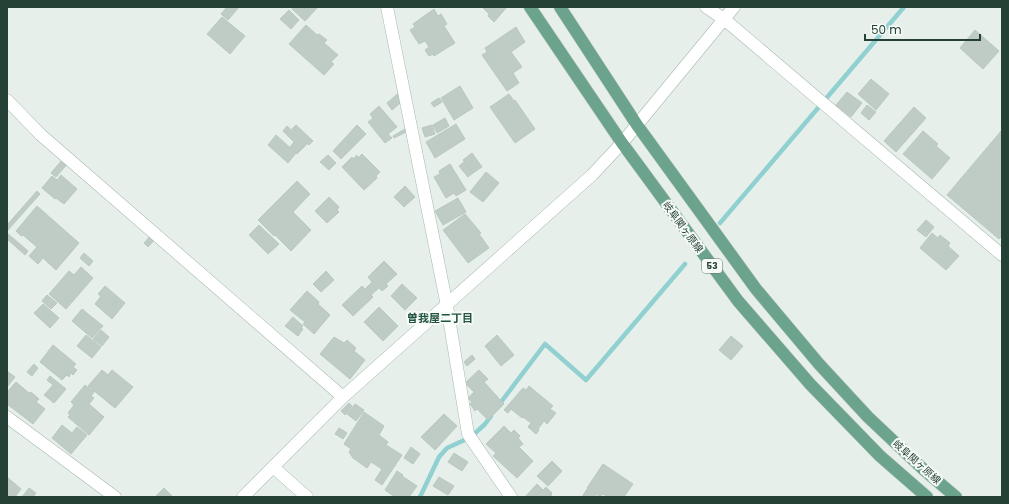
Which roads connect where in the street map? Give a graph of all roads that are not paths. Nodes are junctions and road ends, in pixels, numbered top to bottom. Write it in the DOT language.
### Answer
graph roads {
  1 [pos="387,7"];
  2 [pos="530,7"];
  3 [pos="560,7"];
  4 [pos="706,7"];
  5 [pos="734,7"];
  6 [pos="724,19"];
  7 [pos="7,100"];
  8 [pos="637,125"];
  9 [pos="622,143"];
  10 [pos="1002,255"];
  11 [pos="447,306"];
  12 [pos="343,397"];
  13 [pos="7,417"];
  14 [pos="272,467"];
  15 [pos="115,497"];
  16 [pos="243,497"];
  17 [pos="307,497"];
  18 [pos="511,497"];
  19 [pos="927,497"];
  20 [pos="956,497"];
  1 -- 11 [label="street"];
  2 -- 9 [label="main road, 岐阜関ヶ原線 / 53"];
  3 -- 8 [label="main road, 岐阜関ヶ原線 / 53"];
  4 -- 6 [label="street"];
  5 -- 6 [label="street"];
  6 -- 8 [label="street"];
  6 -- 10 [label="street"];
  7 -- 12 [label="street"];
  8 -- 9 [label="street"];
  8 -- 20 [label="main road, 岐阜関ヶ原線 / 53"];
  9 -- 11 [label="street"];
  9 -- 19 [label="main road, 岐阜関ヶ原線 / 53"];
  11 -- 12 [label="street"];
  11 -- 18 [label="street"];
  12 -- 14 [label="street"];
  13 -- 15 [label="street"];
  14 -- 16 [label="street"];
  14 -- 17 [label="street"];
}
